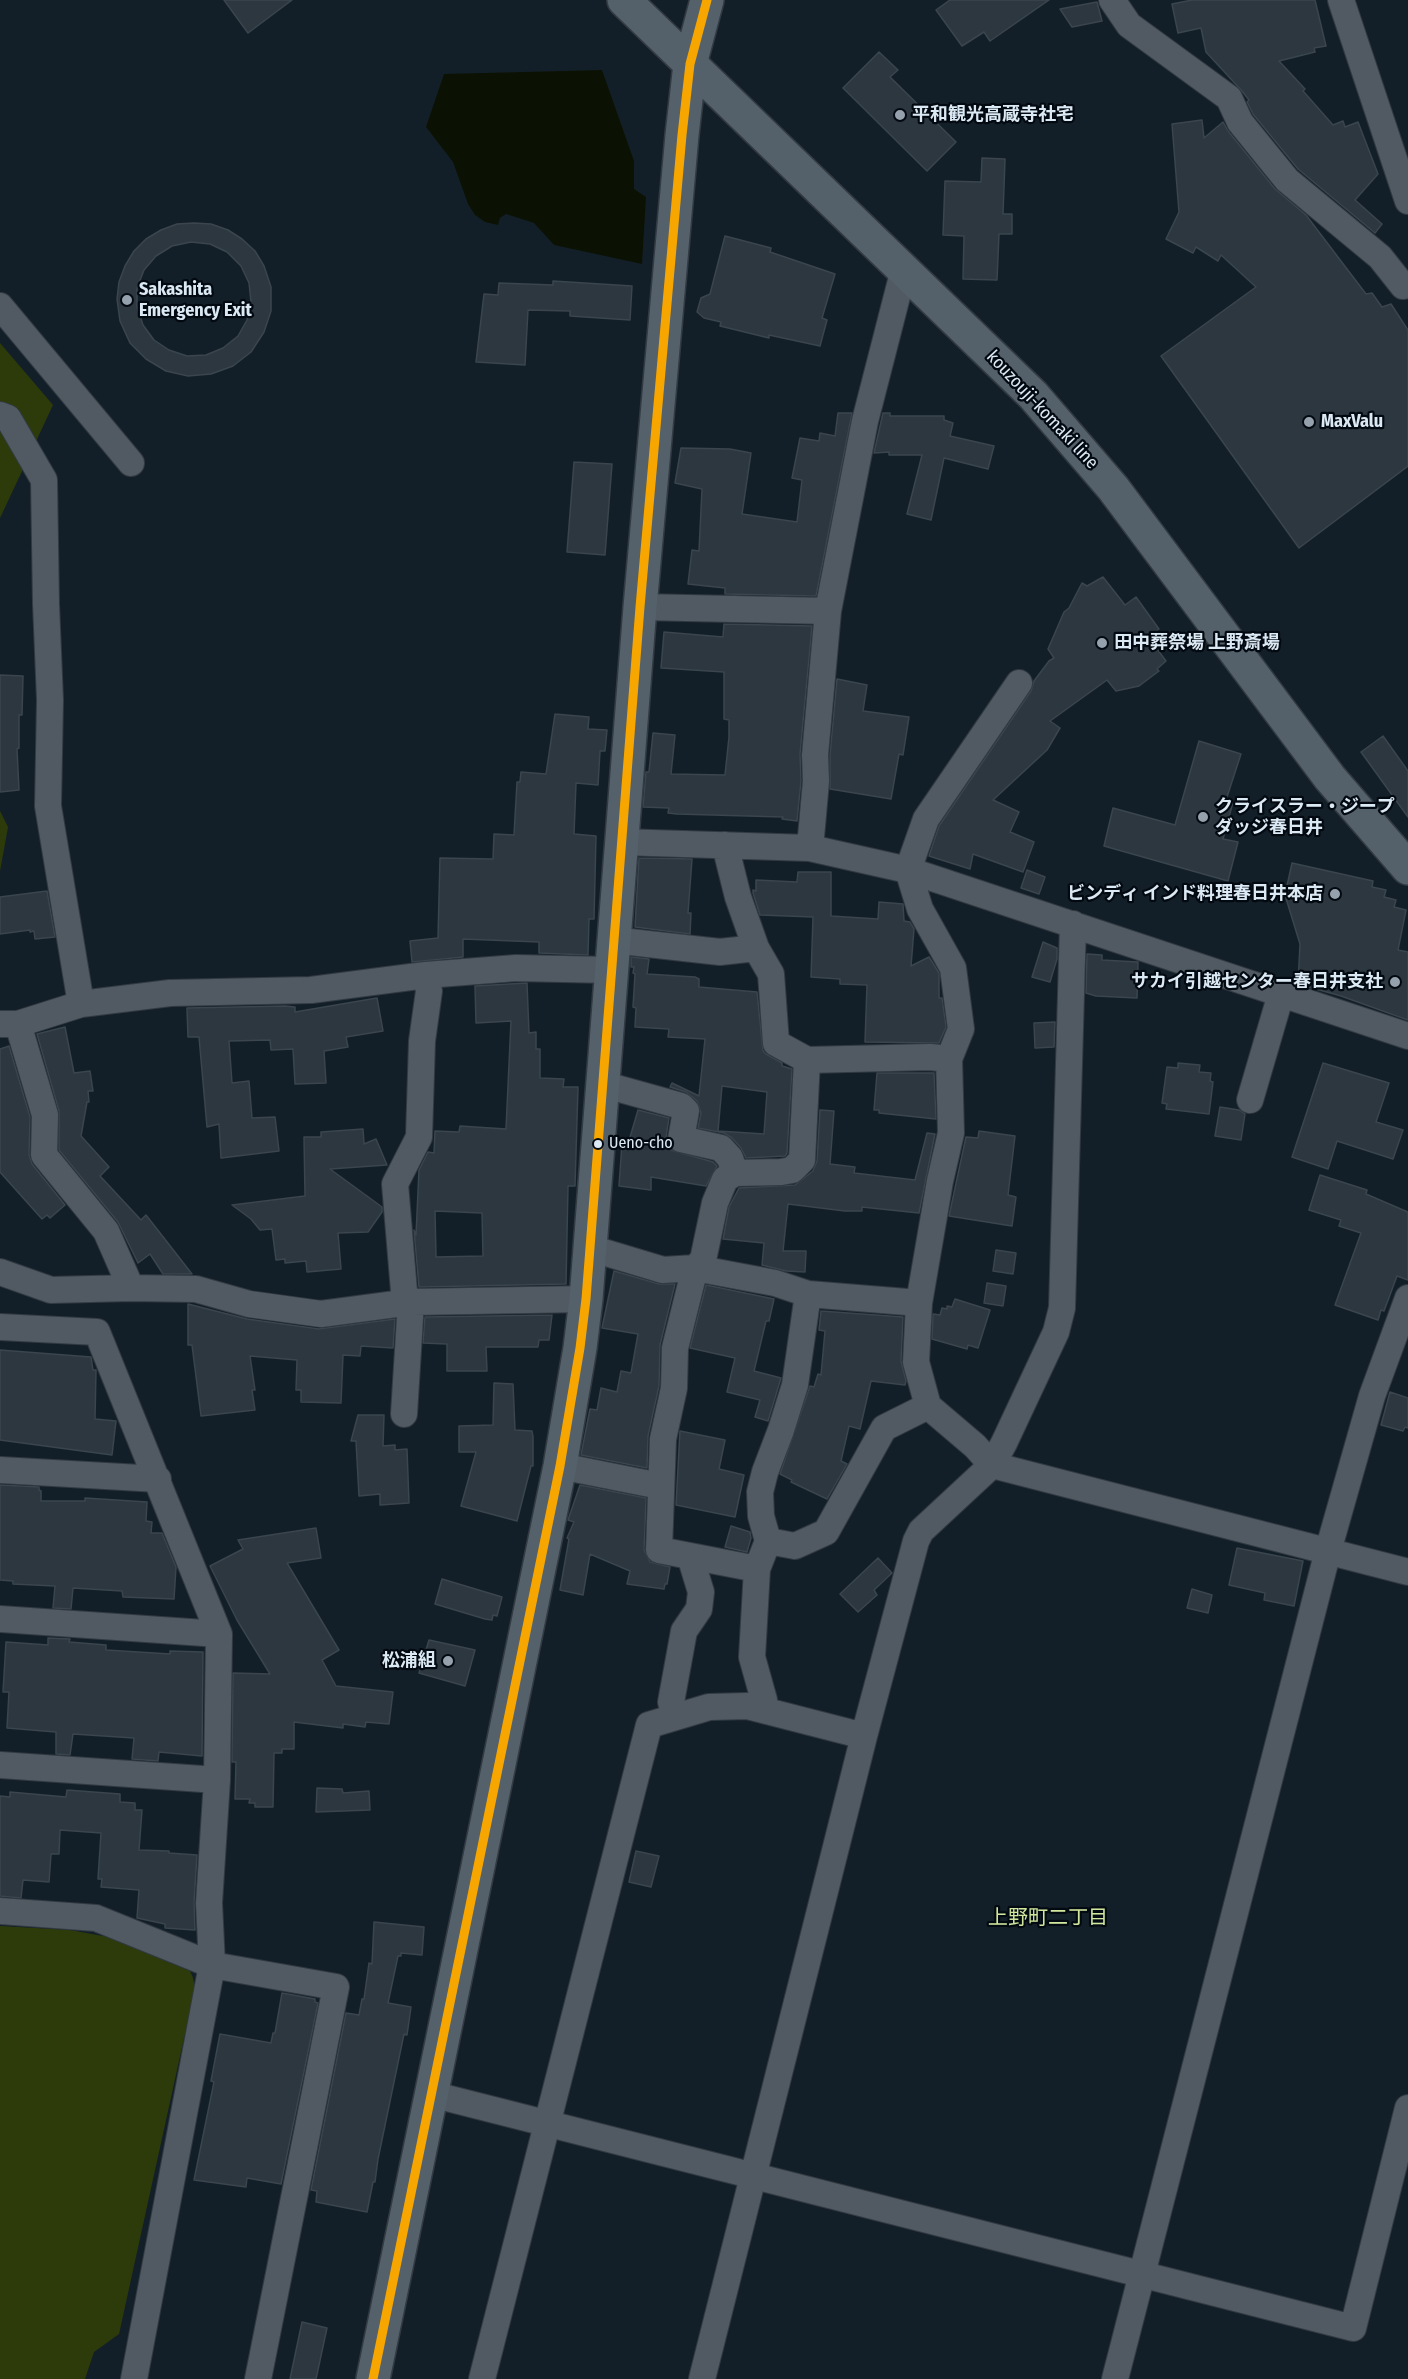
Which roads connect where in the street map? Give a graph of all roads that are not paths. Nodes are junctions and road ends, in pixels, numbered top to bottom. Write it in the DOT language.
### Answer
graph roads {
  1 [pos="624,0"];
  2 [pos="707,0"];
  3 [pos="1112,0"];
  4 [pos="1341,0"];
  5 [pos="690,64"];
  6 [pos="1408,201"];
  7 [pos="904,269"];
  8 [pos="1408,285"];
  9 [pos="0,306"];
  10 [pos="0,415"];
  11 [pos="131,463"];
  12 [pos="640,607"];
  13 [pos="828,611"];
  14 [pos="1019,682"];
  15 [pos="620,842"];
  16 [pos="725,845"];
  17 [pos="810,848"];
  18 [pos="1408,868"];
  19 [pos="908,870"];
  20 [pos="1073,924"];
  21 [pos="756,948"];
  22 [pos="611,955"];
  23 [pos="426,975"];
  24 [pos="1281,994"];
  25 [pos="81,1004"];
  26 [pos="9,1024"];
  27 [pos="1408,1036"];
  28 [pos="949,1059"];
  29 [pos="807,1060"];
  30 [pos="602,1084"];
  31 [pos="1250,1100"];
  32 [pos="735,1173"];
  33 [pos="590,1248"];
  34 [pos="695,1268"];
  35 [pos="0,1272"];
  36 [pos="130,1288"];
  37 [pos="807,1294"];
  38 [pos="1408,1298"];
  39 [pos="586,1299"];
  40 [pos="408,1302"];
  41 [pos="919,1303"];
  42 [pos="0,1327"];
  43 [pos="928,1406"];
  44 [pos="404,1414"];
  45 [pos="992,1465"];
  46 [pos="560,1466"];
  47 [pos="0,1470"];
  48 [pos="158,1479"];
  49 [pos="660,1486"];
  50 [pos="768,1541"];
  51 [pos="1328,1551"];
  52 [pos="690,1556"];
  53 [pos="757,1569"];
  54 [pos="1408,1572"];
  55 [pos="0,1619"];
  56 [pos="219,1634"];
  57 [pos="761,1709"];
  58 [pos="675,1717"];
  59 [pos="864,1736"];
  60 [pos="0,1765"];
  61 [pos="217,1780"];
  62 [pos="0,1911"];
  63 [pos="212,1965"];
  64 [pos="431,2094"];
  65 [pos="1408,2108"];
  66 [pos="547,2124"];
  67 [pos="754,2176"];
  68 [pos="1141,2275"];
  69 [pos="134,2379"];
  70 [pos="258,2379"];
  71 [pos="373,2379"];
  72 [pos="482,2379"];
  73 [pos="702,2379"];
  74 [pos="1114,2379"];
  1 -- 5 [label="main road, kouzouji-komaki line"];
  2 -- 5 [label="main road"];
  3 -- 8 [label="street"];
  4 -- 6 [label="street"];
  5 -- 7 [label="main road, kouzouji-komaki line"];
  5 -- 12 [label="main road"];
  7 -- 13 [label="street"];
  7 -- 18 [label="main road, kouzouji-komaki line"];
  9 -- 11 [label="street"];
  10 -- 25 [label="street"];
  12 -- 13 [label="street"];
  12 -- 15 [label="main road"];
  13 -- 17 [label="street"];
  14 -- 19 [label="street"];
  15 -- 16 [label="street"];
  15 -- 22 [label="main road"];
  16 -- 17 [label="street"];
  16 -- 21 [label="street"];
  17 -- 19 [label="street"];
  19 -- 20 [label="street"];
  19 -- 28 [label="street"];
  20 -- 24 [label="street"];
  20 -- 45 [label="street"];
  21 -- 22 [label="street"];
  21 -- 29 [label="street"];
  22 -- 23 [label="street"];
  22 -- 30 [label="main road"];
  23 -- 25 [label="street"];
  23 -- 40 [label="street"];
  24 -- 27 [label="street"];
  24 -- 31 [label="street"];
  25 -- 26 [label="street"];
  26 -- 36 [label="street"];
  28 -- 29 [label="street"];
  28 -- 41 [label="street"];
  29 -- 32 [label="street"];
  30 -- 32 [label="street"];
  30 -- 33 [label="main road"];
  32 -- 34 [label="street"];
  33 -- 34 [label="street"];
  33 -- 39 [label="main road"];
  34 -- 37 [label="street"];
  34 -- 49 [label="street"];
  35 -- 36 [label="street"];
  36 -- 40 [label="street"];
  37 -- 41 [label="street"];
  37 -- 50 [label="street"];
  38 -- 51 [label="street"];
  39 -- 40 [label="street"];
  39 -- 46 [label="main road"];
  40 -- 44 [label="street"];
  41 -- 43 [label="street"];
  42 -- 48 [label="street"];
  43 -- 45 [label="street"];
  43 -- 50 [label="street"];
  45 -- 51 [label="street"];
  45 -- 59 [label="street"];
  46 -- 49 [label="street"];
  46 -- 64 [label="main road"];
  47 -- 48 [label="street"];
  48 -- 56 [label="street"];
  49 -- 52 [label="street"];
  50 -- 53 [label="street"];
  51 -- 54 [label="street"];
  51 -- 68 [label="street"];
  52 -- 53 [label="street"];
  52 -- 58 [label="street"];
  53 -- 57 [label="street"];
  55 -- 56 [label="street"];
  56 -- 61 [label="street"];
  57 -- 58 [label="street"];
  57 -- 59 [label="street"];
  58 -- 66 [label="street"];
  59 -- 67 [label="street"];
  60 -- 61 [label="street"];
  61 -- 63 [label="street"];
  62 -- 63 [label="street"];
  63 -- 69 [label="street"];
  63 -- 70 [label="street"];
  64 -- 66 [label="street"];
  64 -- 71 [label="main road"];
  65 -- 68 [label="street"];
  66 -- 67 [label="street"];
  66 -- 72 [label="street"];
  67 -- 68 [label="street"];
  67 -- 73 [label="street"];
  68 -- 74 [label="street"];
}
